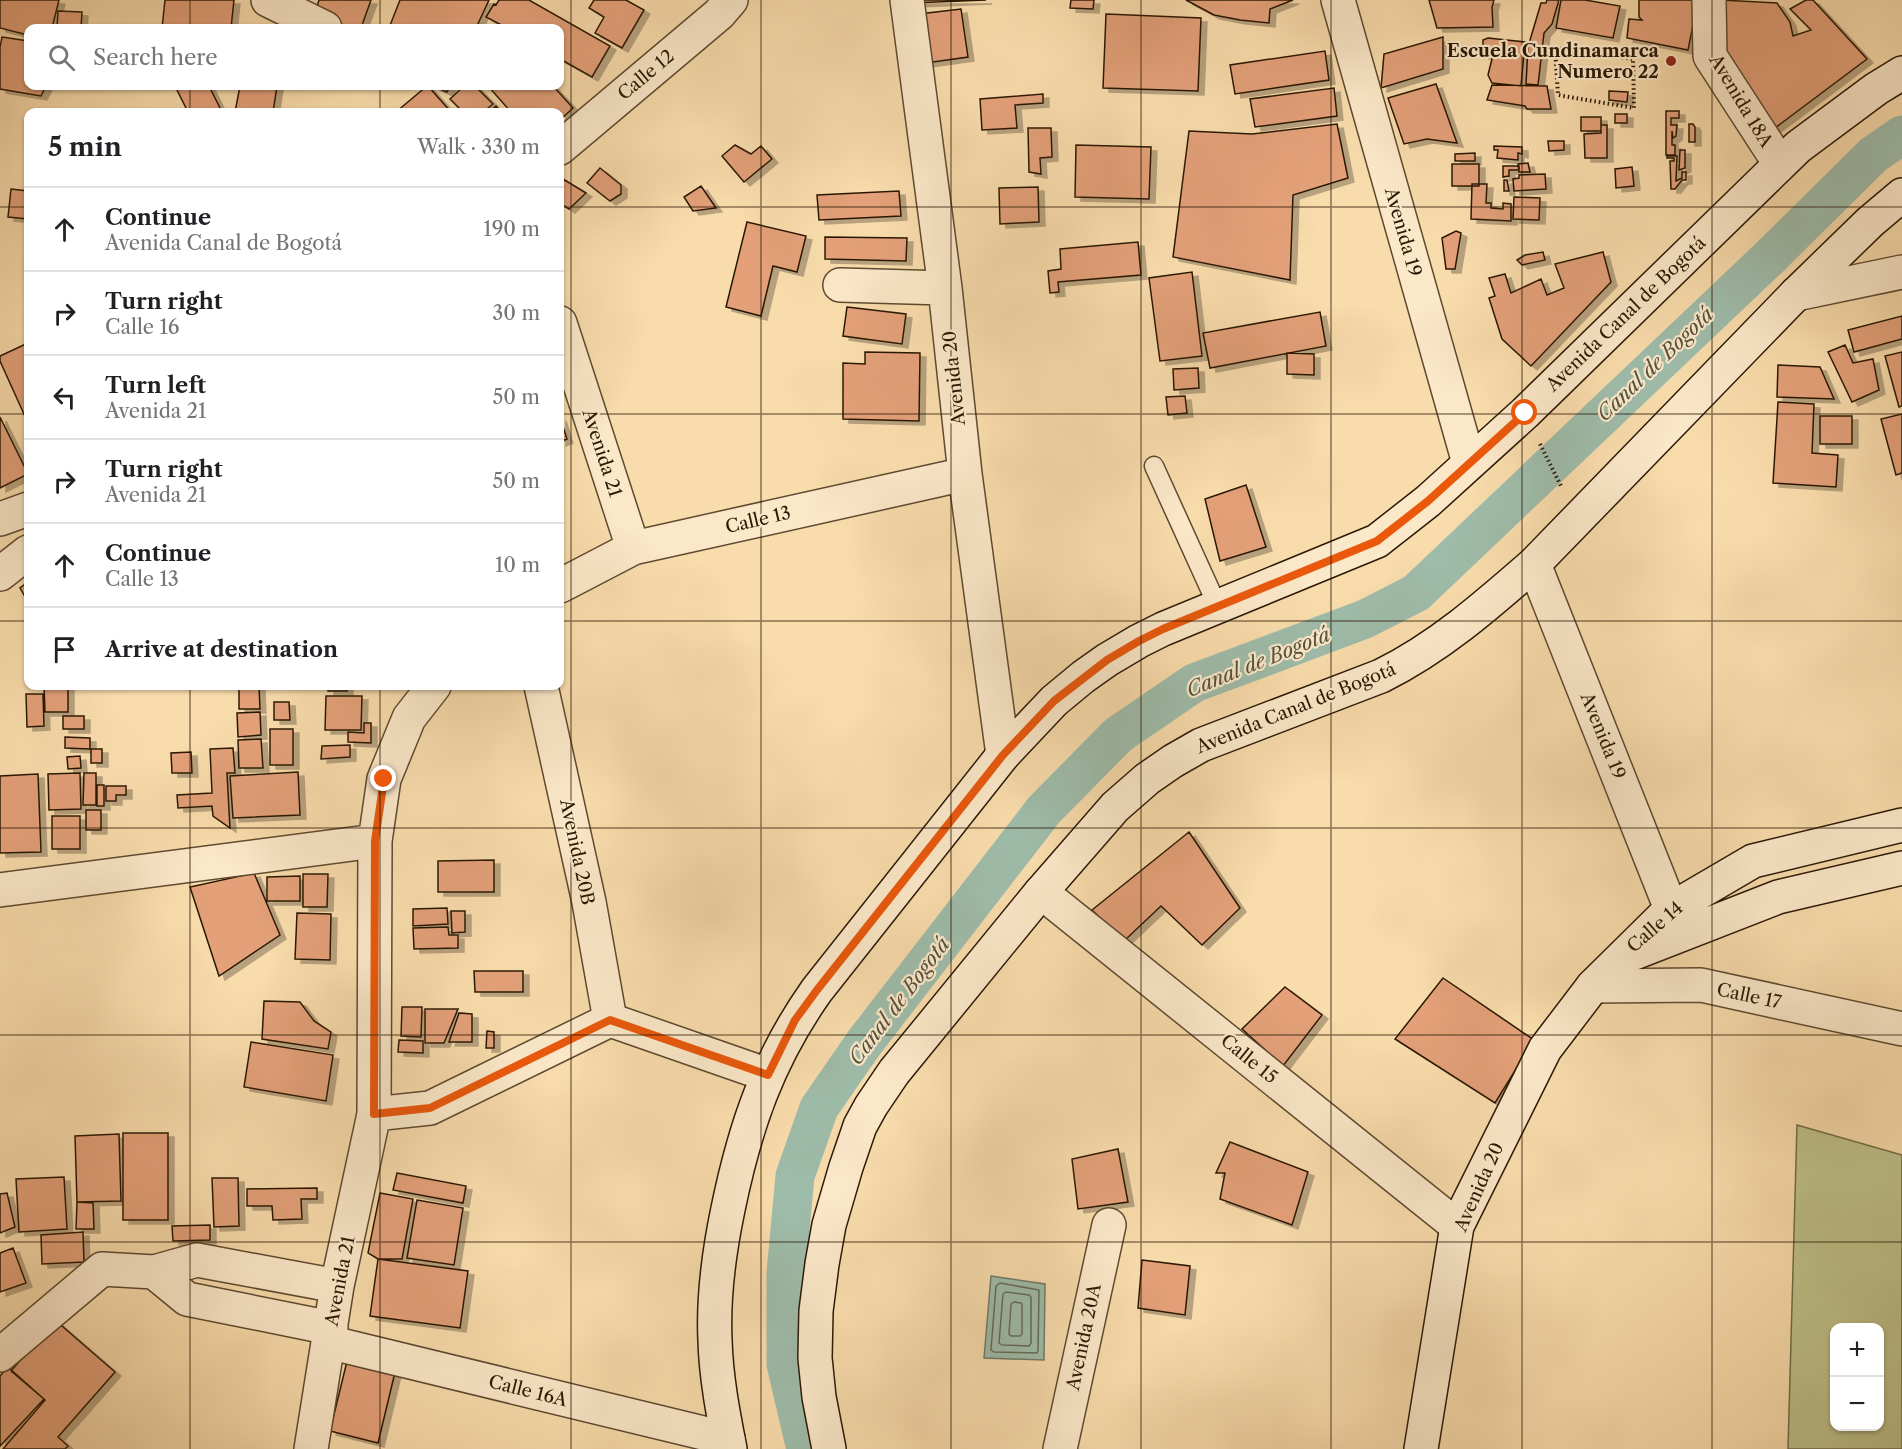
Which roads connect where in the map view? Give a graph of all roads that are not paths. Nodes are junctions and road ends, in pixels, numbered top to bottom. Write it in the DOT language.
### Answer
graph roads {
  1 [pos="268,0"];
  2 [pos="907,0"];
  3 [pos="1338,0"];
  4 [pos="1709,0"];
  5 [pos="718,5"];
  6 [pos="317,24"];
  7 [pos="1902,73"];
  8 [pos="564,144"];
  9 [pos="1780,164"];
  10 [pos="1902,195"];
  11 [pos="1902,272"];
  12 [pos="840,285"];
  13 [pos="945,288"];
  14 [pos="1796,294"];
  15 [pos="564,336"];
  16 [pos="1469,463"];
  17 [pos="1154,466"];
  18 [pos="964,474"];
  19 [pos="24,510"];
  20 [pos="0,519"];
  21 [pos="633,548"];
  22 [pos="24,555"];
  23 [pos="1534,564"];
  24 [pos="0,574"];
  25 [pos="564,584"];
  26 [pos="1218,607"];
  27 [pos="431,690"];
  28 [pos="542,690"];
  29 [pos="1003,755"];
  30 [pos="1902,825"];
  31 [pos="375,841"];
  32 [pos="1902,868"];
  33 [pos="0,890"];
  34 [pos="1041,892"];
  35 [pos="1671,909"];
  36 [pos="1620,959"];
  37 [pos="1593,986"];
  38 [pos="610,1020"];
  39 [pos="1902,1029"];
  40 [pos="768,1075"];
  41 [pos="374,1114"];
  42 [pos="1109,1225"];
  43 [pos="1457,1226"];
  44 [pos="154,1272"];
  45 [pos="337,1286"];
  46 [pos="330,1335"];
  47 [pos="0,1354"];
  48 [pos="729,1444"];
  49 [pos="311,1449"];
  50 [pos="829,1449"];
  51 [pos="1060,1449"];
  52 [pos="1421,1449"];
  1 -- 6 [label="street"];
  2 -- 13 [label="street, Avenida 20"];
  3 -- 16 [label="street, Avenida 19"];
  4 -- 9 [label="street, Avenida 18A"];
  5 -- 8 [label="street, Calle 12"];
  7 -- 9 [label="street, Avenida Canal de Bogotá"];
  9 -- 16 [label="street, Avenida Canal de Bogotá"];
  10 -- 14 [label="street, Avenida Canal de Bogotá"];
  11 -- 14 [label="street"];
  12 -- 13 [label="street"];
  13 -- 18 [label="street, Avenida 20"];
  14 -- 23 [label="street, Avenida Canal de Bogotá"];
  15 -- 21 [label="street, Avenida 21"];
  16 -- 26 [label="street, Avenida Canal de Bogotá"];
  17 -- 26 [label="lane"];
  18 -- 21 [label="street, Calle 13"];
  18 -- 29 [label="street, Avenida 20"];
  19 -- 20 [label="street"];
  21 -- 25 [label="street, Calle 13"];
  22 -- 24 [label="street"];
  23 -- 34 [label="street, Avenida Canal de Bogotá"];
  23 -- 35 [label="street, Avenida 19"];
  26 -- 29 [label="street, Avenida Canal de Bogotá"];
  27 -- 31 [label="street"];
  28 -- 38 [label="street, Avenida 20B"];
  29 -- 40 [label="street, Avenida Canal de Bogotá"];
  30 -- 35 [label="street, Calle 14"];
  31 -- 33 [label="street"];
  31 -- 41 [label="street, Avenida 21"];
  32 -- 36 [label="street, Calle 14"];
  34 -- 43 [label="street, Calle 15"];
  34 -- 50 [label="street, Avenida Canal de Bogotá"];
  35 -- 36 [label="street, Calle 14"];
  36 -- 37 [label="street, Avenida 20"];
  37 -- 39 [label="street, Calle 17"];
  37 -- 43 [label="street, Avenida 20"];
  38 -- 40 [label="street"];
  38 -- 41 [label="street"];
  40 -- 48 [label="street, Avenida Canal de Bogotá"];
  41 -- 45 [label="street, Avenida 21"];
  42 -- 51 [label="street, Avenida 20A"];
  43 -- 52 [label="street, Avenida 20"];
  44 -- 45 [label="street"];
  44 -- 46 [label="street, Calle 16A"];
  44 -- 47 [label="street"];
  45 -- 46 [label="street, Avenida 21"];
  46 -- 48 [label="street, Calle 16A"];
  46 -- 49 [label="street, Avenida 21"];
}
